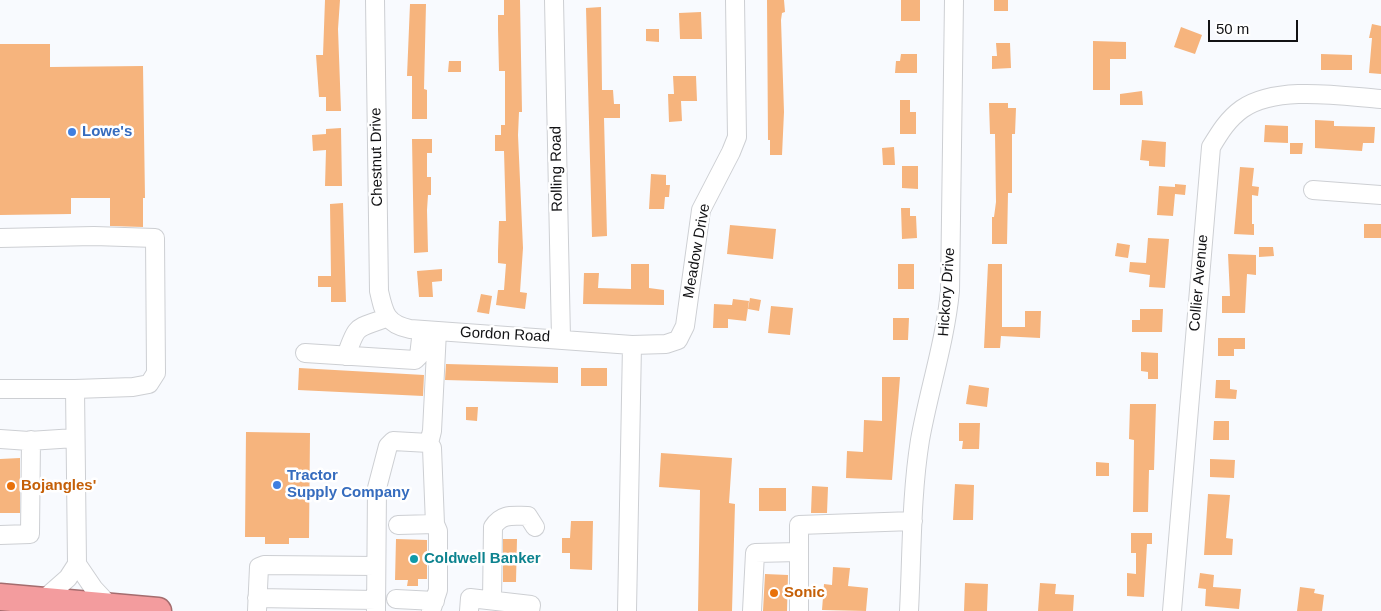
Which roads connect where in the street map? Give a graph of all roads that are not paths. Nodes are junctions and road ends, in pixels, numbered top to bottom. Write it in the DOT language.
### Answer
graph roads {
  1 [pos="375,0"];
  2 [pos="554,0"];
  3 [pos="735,0"];
  4 [pos="954,0"];
  5 [pos="1381,99"];
  6 [pos="1314,190"];
  7 [pos="1381,195"];
  8 [pos="0,238"];
  9 [pos="386,315"];
  10 [pos="430,330"];
  11 [pos="560,338"];
  12 [pos="632,345"];
  13 [pos="305,353"];
  14 [pos="346,356"];
  15 [pos="0,389"];
  16 [pos="75,389"];
  17 [pos="75,438"];
  18 [pos="0,439"];
  19 [pos="31,440"];
  20 [pos="429,443"];
  21 [pos="914,521"];
  22 [pos="435,524"];
  23 [pos="398,525"];
  24 [pos="535,527"];
  25 [pos="0,534"];
  26 [pos="799,552"];
  27 [pos="77,564"];
  28 [pos="376,566"];
  29 [pos="0,596"];
  30 [pos="396,599"];
  31 [pos="43,600"];
  32 [pos="492,600"];
  33 [pos="257,604"];
  34 [pos="376,605"];
  35 [pos="433,606"];
  36 [pos="95,607"];
  37 [pos="158,611"];
  38 [pos="469,611"];
  39 [pos="530,611"];
  40 [pos="628,611"];
  41 [pos="752,611"];
  42 [pos="799,611"];
  43 [pos="909,611"];
  44 [pos="1172,611"];
  1 -- 9 [label="street, Chestnut Drive"];
  2 -- 11 [label="street, Rolling Road"];
  3 -- 12 [label="street, Meadow Drive"];
  4 -- 21 [label="street, Hickory Drive"];
  5 -- 44 [label="street, Collier Avenue"];
  6 -- 7 [label="street"];
  8 -- 16 [label="street"];
  9 -- 10 [label="street, Gordon Road"];
  9 -- 14 [label="street"];
  10 -- 11 [label="street, Gordon Road"];
  10 -- 14 [label="street"];
  10 -- 20 [label="street"];
  11 -- 12 [label="street, Gordon Road"];
  12 -- 40 [label="street"];
  13 -- 14 [label="street"];
  15 -- 16 [label="street"];
  16 -- 17 [label="street"];
  17 -- 19 [label="street"];
  17 -- 27 [label="street"];
  18 -- 19 [label="street"];
  19 -- 25 [label="street"];
  20 -- 22 [label="street"];
  20 -- 28 [label="street"];
  21 -- 26 [label="street"];
  21 -- 43 [label="street, Hickory Drive"];
  22 -- 23 [label="street"];
  22 -- 35 [label="street"];
  24 -- 32 [label="street"];
  26 -- 41 [label="street"];
  26 -- 42 [label="street"];
  27 -- 31 [label="street"];
  27 -- 36 [label="street"];
  28 -- 33 [label="street"];
  28 -- 34 [label="street"];
  29 -- 31 [label="highway"];
  30 -- 35 [label="street"];
  31 -- 36 [label="highway"];
  32 -- 38 [label="street"];
  32 -- 39 [label="street"];
  33 -- 34 [label="street"];
  36 -- 37 [label="highway"];
}
